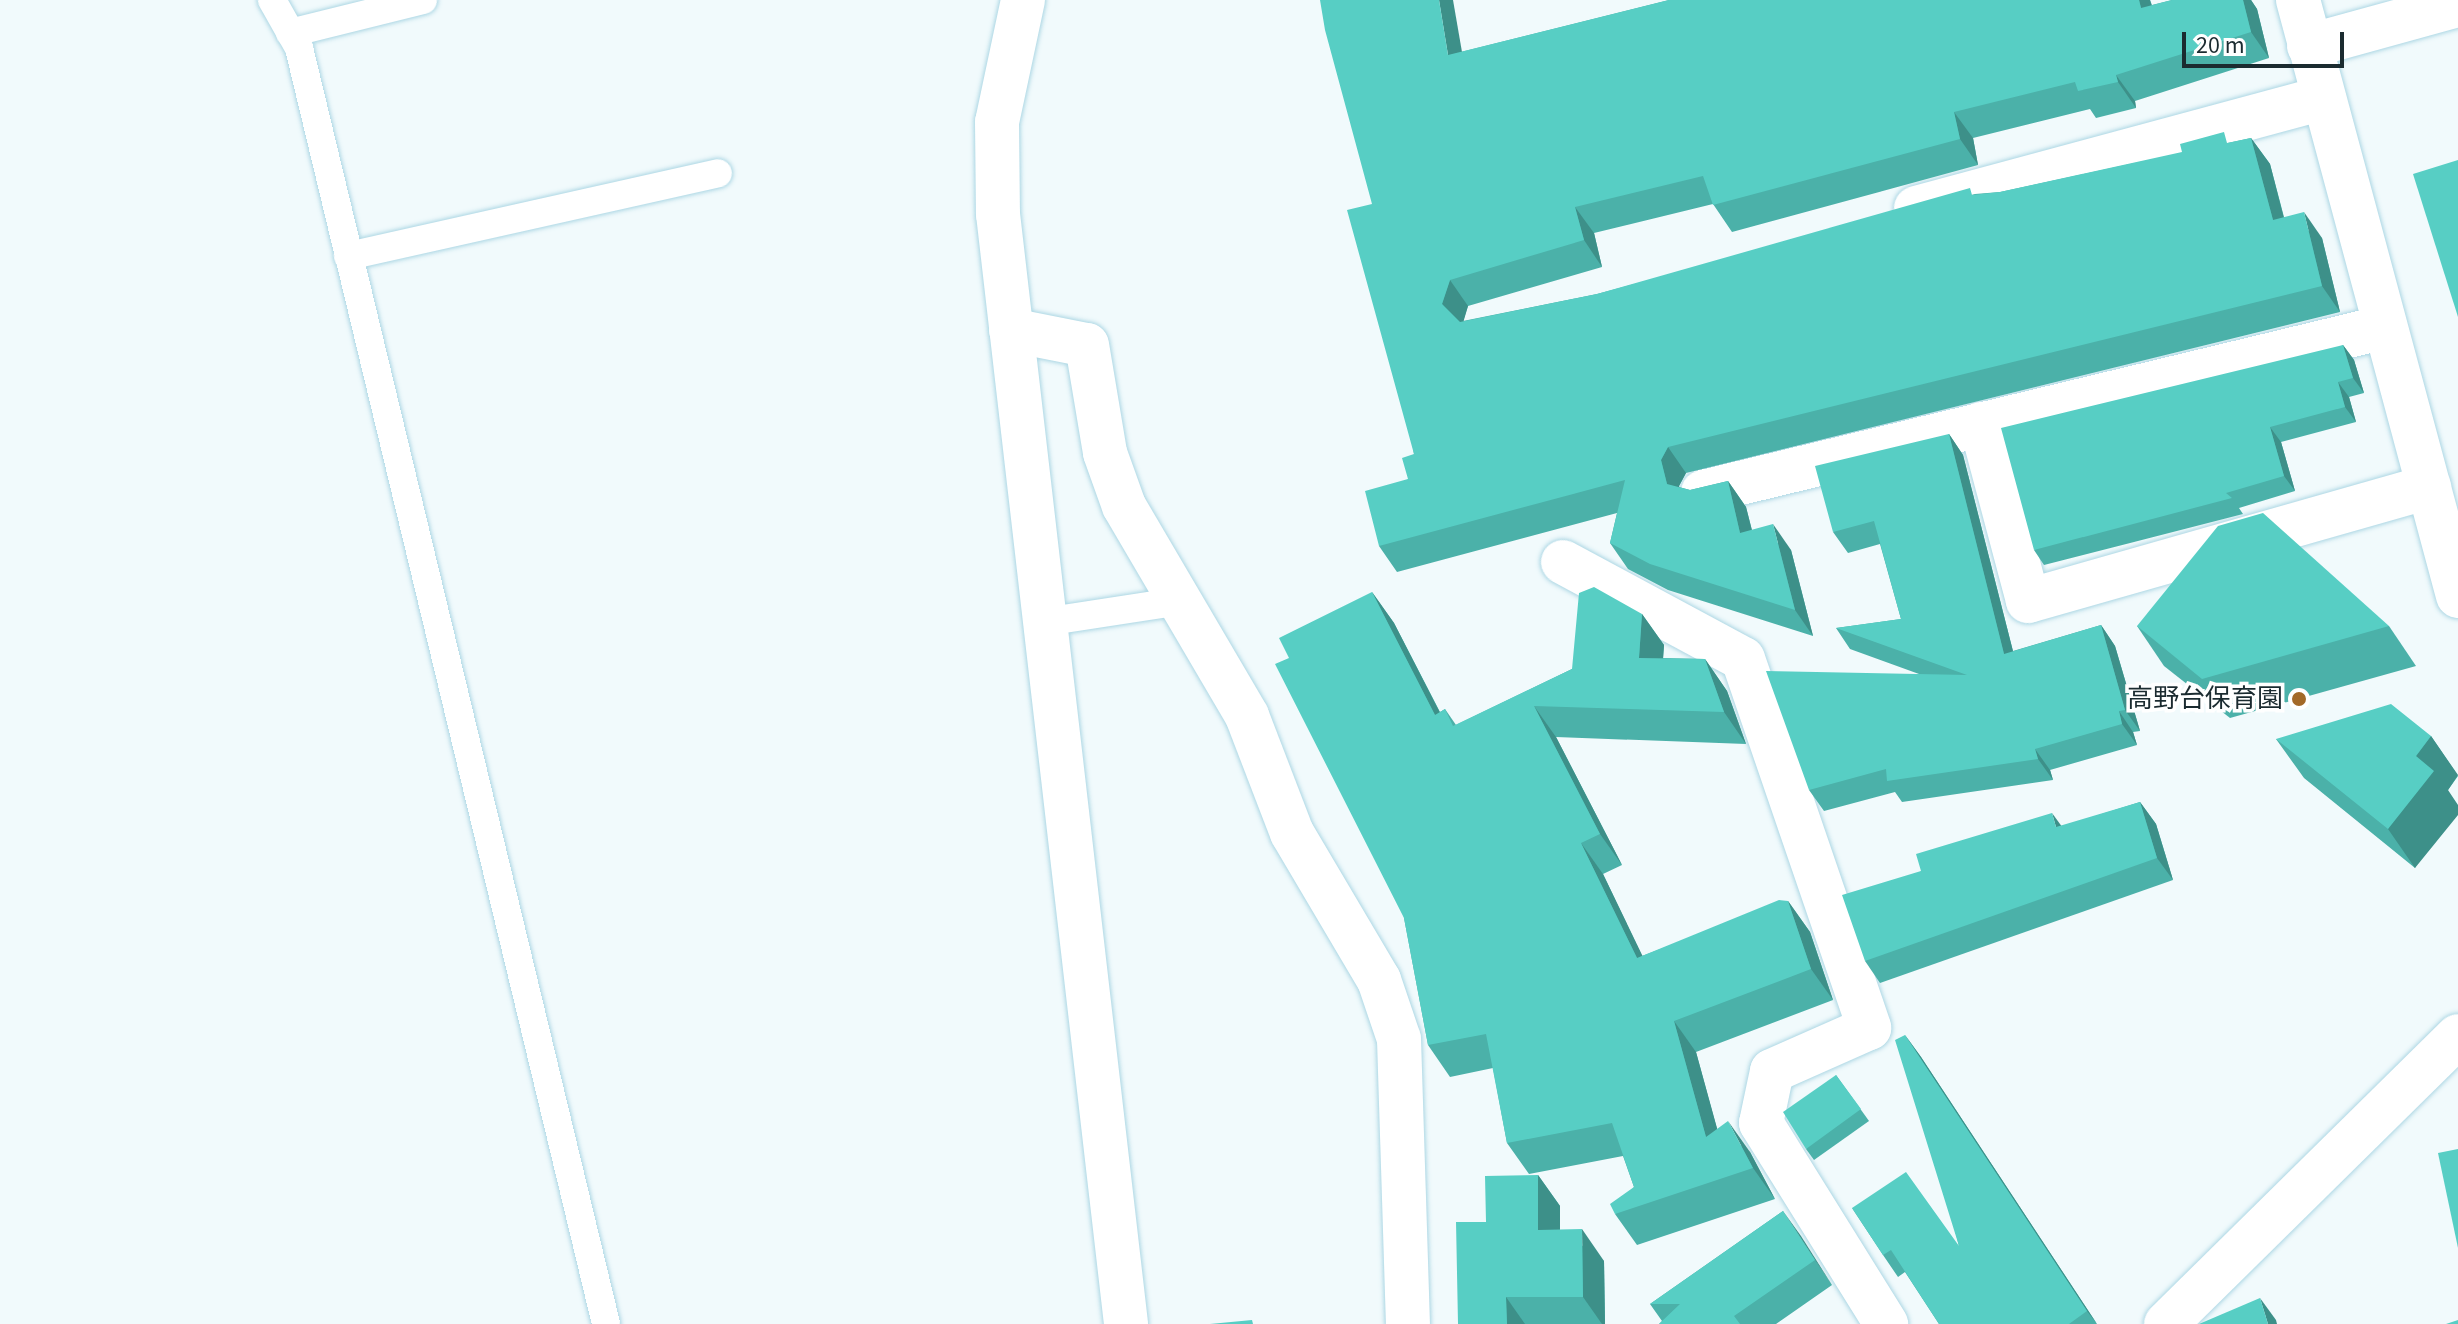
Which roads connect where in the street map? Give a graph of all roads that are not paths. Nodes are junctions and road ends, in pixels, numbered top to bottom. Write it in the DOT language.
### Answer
graph roads {
  1 [pos="272,0"];
  2 [pos="423,0"];
  3 [pos="1023,0"];
  4 [pos="2298,0"];
  5 [pos="2458,5"];
  6 [pos="290,33"];
  7 [pos="2309,46"];
  8 [pos="2323,98"];
  9 [pos="718,173"];
  10 [pos="1881,217"];
  11 [pos="348,256"];
  12 [pos="2385,327"];
  13 [pos="1011,330"];
  14 [pos="1981,424"];
  15 [pos="2429,487"];
  16 [pos="1703,492"];
  17 [pos="1563,562"];
  18 [pos="2458,596"];
  19 [pos="1182,601"];
  20 [pos="1044,622"];
  21 [pos="2458,1036"];
  22 [pos="606,1324"];
  23 [pos="1126,1324"];
  24 [pos="1408,1324"];
  25 [pos="1886,1324"];
  26 [pos="2166,1324"];
  1 -- 6 [label="lane"];
  2 -- 6 [label="lane"];
  3 -- 13 [label="street"];
  4 -- 7 [label="street"];
  5 -- 7 [label="street"];
  6 -- 11 [label="lane"];
  7 -- 8 [label="street"];
  8 -- 10 [label="street"];
  8 -- 12 [label="street"];
  9 -- 11 [label="lane"];
  11 -- 22 [label="lane"];
  12 -- 14 [label="street"];
  12 -- 15 [label="street"];
  13 -- 19 [label="street"];
  13 -- 20 [label="street"];
  14 -- 15 [label="street"];
  14 -- 16 [label="street"];
  15 -- 18 [label="street"];
  17 -- 25 [label="street"];
  19 -- 20 [label="lane"];
  19 -- 24 [label="street"];
  20 -- 23 [label="street"];
  21 -- 26 [label="street"];
}
